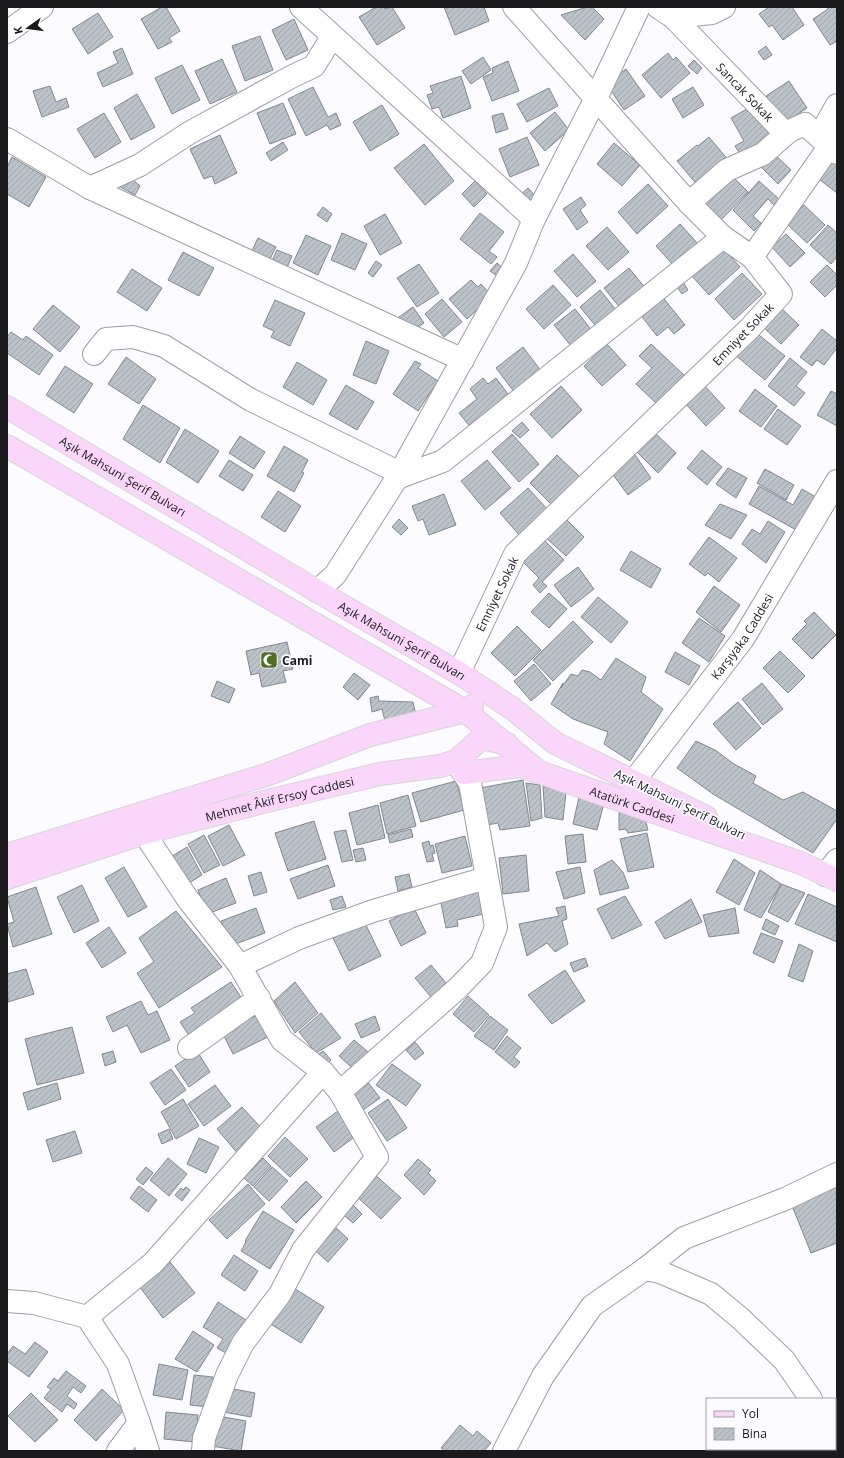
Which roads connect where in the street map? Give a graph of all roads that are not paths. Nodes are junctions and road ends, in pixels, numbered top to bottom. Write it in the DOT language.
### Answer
graph roads {
  1 [pos="301,7"];
  2 [pos="514,7"];
  3 [pos="639,7"];
  4 [pos="724,7"];
  5 [pos="37,9"];
  6 [pos="666,12"];
  7 [pos="7,32"];
  8 [pos="332,36"];
  9 [pos="596,98"];
  10 [pos="837,105"];
  11 [pos="787,132"];
  12 [pos="7,139"];
  13 [pos="833,150"];
  14 [pos="90,188"];
  15 [pos="689,203"];
  16 [pos="534,218"];
  17 [pos="723,237"];
  18 [pos="752,257"];
  19 [pos="94,354"];
  20 [pos="463,360"];
  21 [pos="7,407"];
  22 [pos="7,446"];
  23 [pos="398,476"];
  24 [pos="837,481"];
  25 [pos="317,591"];
  26 [pos="459,673"];
  27 [pos="492,694"];
  28 [pos="513,710"];
  29 [pos="465,711"];
  30 [pos="507,744"];
  31 [pos="460,767"];
  32 [pos="539,772"];
  33 [pos="633,782"];
  34 [pos="126,818"];
  35 [pos="144,833"];
  36 [pos="7,855"];
  37 [pos="801,864"];
  38 [pos="833,872"];
  39 [pos="7,878"];
  40 [pos="486,878"];
  41 [pos="240,966"];
  42 [pos="259,998"];
  43 [pos="189,1048"];
  44 [pos="323,1072"];
  45 [pos="340,1092"];
  46 [pos="837,1174"];
  47 [pos="645,1269"];
  48 [pos="7,1302"];
  49 [pos="87,1317"];
  50 [pos="810,1398"];
  51 [pos="139,1423"];
  52 [pos="118,1451"];
  53 [pos="148,1451"];
  54 [pos="203,1451"];
  55 [pos="504,1451"];
  1 -- 8 [label="street"];
  2 -- 9 [label="street, Emniyet Sokak"];
  3 -- 9 [label="street"];
  4 -- 6 [label="street"];
  5 -- 7 [label="street"];
  6 -- 11 [label="street, Sancak Sokak"];
  8 -- 14 [label="street"];
  8 -- 16 [label="street"];
  9 -- 15 [label="street, Emniyet Sokak"];
  9 -- 16 [label="street"];
  10 -- 13 [label="street"];
  11 -- 13 [label="street"];
  11 -- 15 [label="street"];
  12 -- 14 [label="street"];
  13 -- 18 [label="street"];
  14 -- 20 [label="street"];
  15 -- 17 [label="street, Emniyet Sokak"];
  16 -- 20 [label="street"];
  17 -- 18 [label="street, Emniyet Sokak"];
  17 -- 23 [label="street"];
  18 -- 26 [label="street, Emniyet Sokak"];
  19 -- 23 [label="street"];
  20 -- 23 [label="street"];
  21 -- 25 [label="main road, Aşık Mahsuni Şerif Bulvarı"];
  22 -- 29 [label="main road"];
  23 -- 25 [label="street"];
  24 -- 33 [label="street, Karşıyaka Caddesi"];
  25 -- 26 [label="main road, Aşık Mahsuni Şerif Bulvarı"];
  26 -- 27 [label="main road, Aşık Mahsuni Şerif Bulvarı"];
  27 -- 28 [label="main road, Aşık Mahsuni Şerif Bulvarı"];
  27 -- 29 [label="main road, Mehmet Âkif Ersoy Caddesi"];
  28 -- 30 [label="main road"];
  28 -- 33 [label="main road, Aşık Mahsuni Şerif Bulvarı"];
  29 -- 30 [label="main road, Atatürk Caddesi"];
  29 -- 34 [label="main road, Mehmet Âkif Ersoy Caddesi"];
  30 -- 31 [label="main road, Mehmet Âkif Ersoy Caddesi"];
  30 -- 32 [label="main road, Atatürk Caddesi"];
  31 -- 32 [label="main road"];
  31 -- 35 [label="main road, Mehmet Âkif Ersoy Caddesi"];
  31 -- 40 [label="street"];
  32 -- 37 [label="main road, Atatürk Caddesi"];
  33 -- 37 [label="main road, Aşık Mahsuni Şerif Bulvarı"];
  34 -- 35 [label="street"];
  34 -- 36 [label="main road, Mehmet Âkif Ersoy Caddesi"];
  35 -- 39 [label="main road, Mehmet Âkif Ersoy Caddesi"];
  35 -- 41 [label="street"];
  37 -- 38 [label="main road, Atatürk Caddesi"];
  40 -- 41 [label="street"];
  40 -- 45 [label="street"];
  41 -- 42 [label="street"];
  42 -- 43 [label="street"];
  42 -- 44 [label="street"];
  44 -- 45 [label="street"];
  44 -- 49 [label="street"];
  45 -- 54 [label="street"];
  46 -- 47 [label="street"];
  47 -- 50 [label="street"];
  47 -- 55 [label="street"];
  48 -- 49 [label="street"];
  49 -- 51 [label="street"];
  51 -- 52 [label="street"];
  51 -- 53 [label="street"];
}
